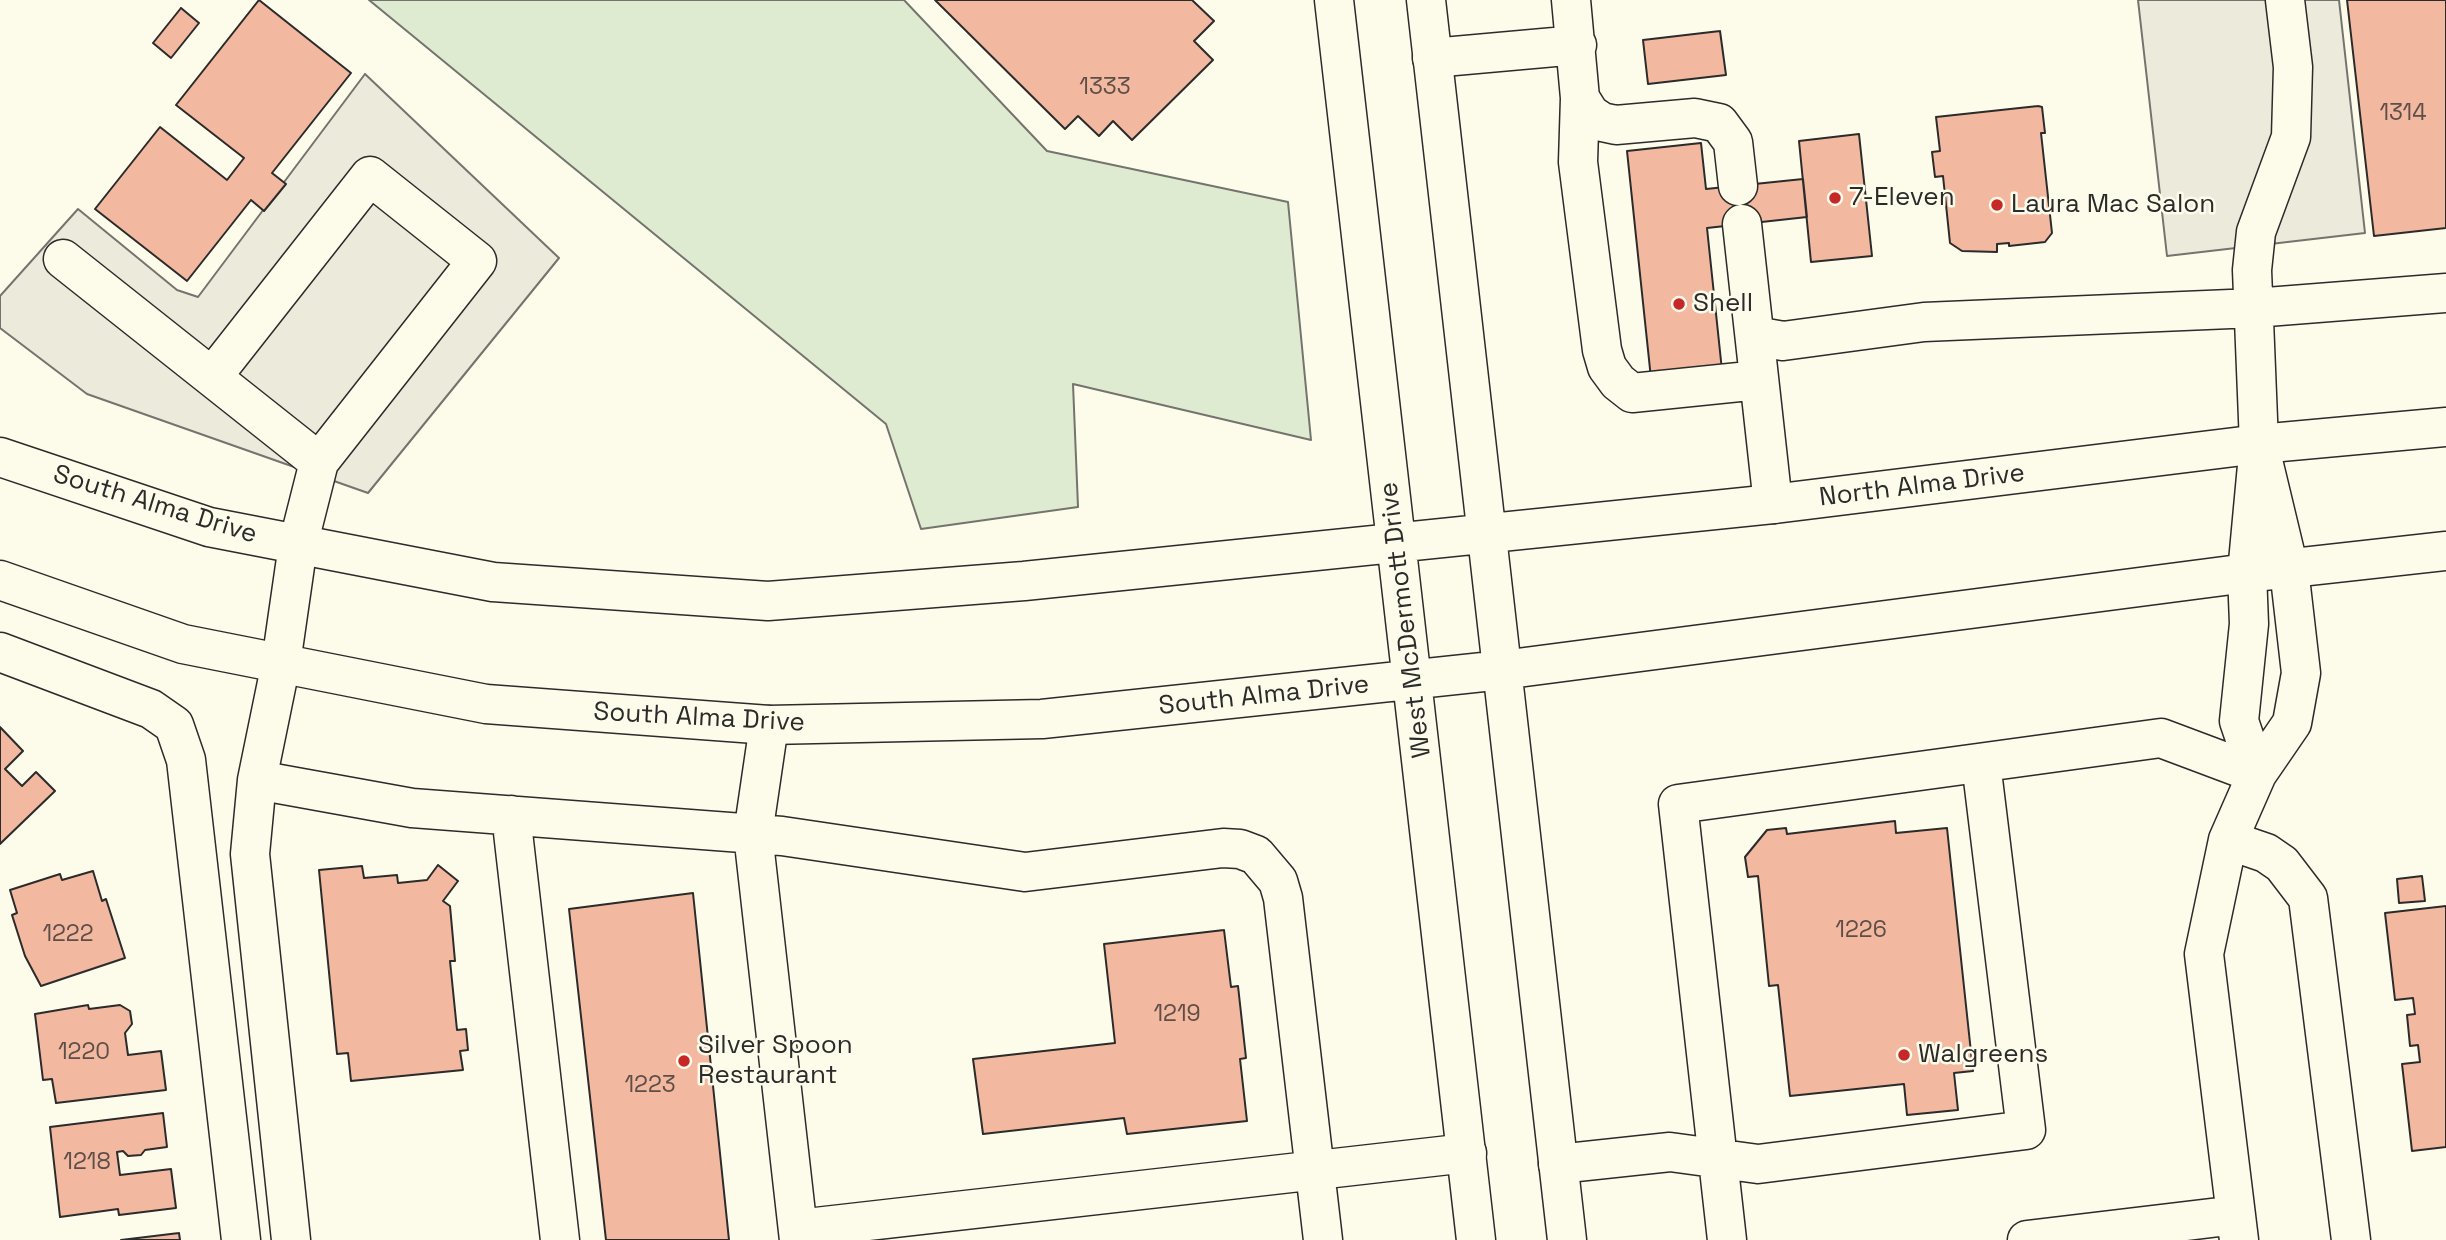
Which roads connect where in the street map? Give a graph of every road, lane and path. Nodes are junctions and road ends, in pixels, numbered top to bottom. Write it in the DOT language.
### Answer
graph roads {
  1 [pos="1334,0"];
  2 [pos="1426,0"];
  3 [pos="1571,0"];
  4 [pos="2285,0"];
  5 [pos="1577,45"];
  6 [pos="1432,58"];
  7 [pos="1580,98"];
  8 [pos="1738,186"];
  9 [pos="1742,224"];
  10 [pos="63,258"];
  11 [pos="2446,293"];
  12 [pos="2254,308"];
  13 [pos="1755,336"];
  14 [pos="212,377"];
  15 [pos="1759,380"];
  16 [pos="2446,427"];
  17 [pos="2259,444"];
  18 [pos="0,457"];
  19 [pos="319,462"];
  20 [pos="1773,505"];
  21 [pos="1487,532"];
  22 [pos="1397,542"];
  23 [pos="298,545"];
  24 [pos="2446,551"];
  25 [pos="2289,569"];
  26 [pos="2247,573"];
  27 [pos="0,580"];
  28 [pos="0,652"];
  29 [pos="281,663"];
  30 [pos="1502,670"];
  31 [pos="1413,680"];
  32 [pos="769,725"];
  33 [pos="1981,763"];
  34 [pos="2256,774"];
  35 [pos="257,780"];
  36 [pos="511,815"];
  37 [pos="753,834"];
  38 [pos="2228,840"];
  39 [pos="1467,1153"];
  40 [pos="1719,1158"];
  41 [pos="1558,1164"];
  42 [pos="1315,1171"];
  43 [pos="2237,1227"];
  44 [pos="2130,1234"];
  45 [pos="798,1235"];
  46 [pos="241,1240"];
  47 [pos="291,1240"];
  48 [pos="560,1240"];
  49 [pos="1323,1240"];
  50 [pos="1476,1240"];
  51 [pos="1567,1240"];
  52 [pos="1727,1240"];
  53 [pos="2027,1240"];
  54 [pos="2351,1240"];
  1 -- 22 [label="main road, West McDermott Drive"];
  2 -- 6 [label="main road"];
  3 -- 5 [label="main road"];
  4 -- 12 [label="main road"];
  5 -- 6 [label="main road"];
  5 -- 7 [label="main road"];
  6 -- 21 [label="main road"];
  7 -- 8 [label="main road"];
  7 -- 15 [label="main road"];
  9 -- 13 [label="main road"];
  10 -- 14 [label="main road"];
  11 -- 12 [label="main road"];
  12 -- 13 [label="main road"];
  12 -- 17 [label="main road"];
  13 -- 15 [label="main road"];
  14 -- 19 [label="main road"];
  14 -- 19 [label="main road"];
  15 -- 20 [label="main road"];
  16 -- 17 [label="main road, North Alma Drive"];
  17 -- 20 [label="main road, North Alma Drive"];
  17 -- 25 [label="main road"];
  17 -- 26 [label="main road"];
  18 -- 23 [label="main road, South Alma Drive"];
  19 -- 23 [label="main road"];
  20 -- 21 [label="main road, North Alma Drive"];
  21 -- 22 [label="main road, North Alma Drive"];
  21 -- 30 [label="main road"];
  22 -- 23 [label="main road, South Alma Drive"];
  22 -- 31 [label="main road, West McDermott Drive"];
  23 -- 29 [label="main road"];
  24 -- 25 [label="main road"];
  25 -- 26 [label="main road"];
  25 -- 34 [label="main road"];
  26 -- 30 [label="main road"];
  26 -- 34 [label="main road"];
  27 -- 29 [label="main road, South Alma Drive"];
  28 -- 46 [label="main road"];
  29 -- 32 [label="main road, South Alma Drive"];
  29 -- 35 [label="main road"];
  30 -- 31 [label="main road"];
  30 -- 41 [label="main road"];
  31 -- 32 [label="main road, South Alma Drive"];
  31 -- 39 [label="main road, West McDermott Drive"];
  32 -- 37 [label="main road"];
  33 -- 34 [label="main road"];
  33 -- 40 [label="main road"];
  33 -- 40 [label="main road"];
  34 -- 38 [label="main road"];
  35 -- 36 [label="main road"];
  35 -- 47 [label="main road"];
  36 -- 37 [label="main road"];
  36 -- 48 [label="main road"];
  37 -- 42 [label="main road"];
  37 -- 45 [label="main road"];
  38 -- 43 [label="main road"];
  38 -- 54 [label="main road"];
  39 -- 42 [label="main road"];
  39 -- 50 [label="main road, West McDermott Drive"];
  40 -- 41 [label="main road"];
  40 -- 52 [label="main road"];
  41 -- 51 [label="main road"];
  42 -- 45 [label="main road"];
  42 -- 49 [label="main road"];
  43 -- 44 [label="main road"];
  44 -- 53 [label="main road"];
}
